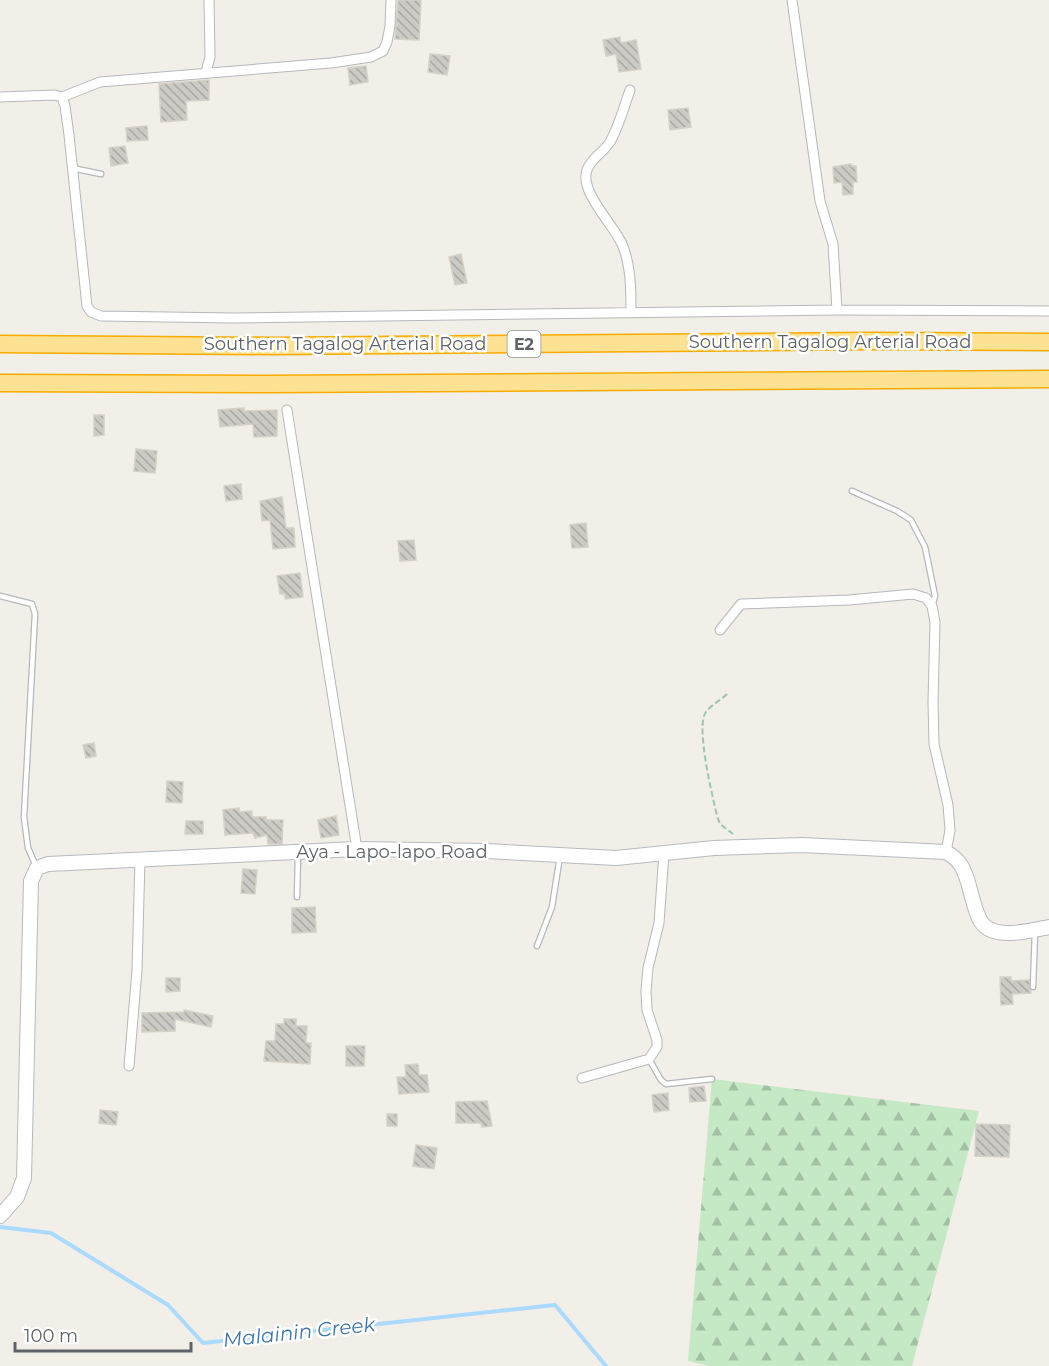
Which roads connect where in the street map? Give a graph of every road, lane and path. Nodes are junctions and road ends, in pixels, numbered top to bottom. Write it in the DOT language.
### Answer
graph roads {
  1 [pos="209,0"];
  2 [pos="391,0"];
  3 [pos="792,0"];
  4 [pos="206,72"];
  5 [pos="630,90"];
  6 [pos="62,97"];
  7 [pos="0,98"];
  8 [pos="72,168"];
  9 [pos="101,174"];
  10 [pos="837,310"];
  11 [pos="1049,311"];
  12 [pos="631,312"];
  13 [pos="1049,342"];
  14 [pos="0,344"];
  15 [pos="1049,379"];
  16 [pos="0,383"];
  17 [pos="286,410"];
  18 [pos="852,491"];
  19 [pos="0,596"];
  20 [pos="932,606"];
  21 [pos="720,630"];
  22 [pos="727,693"];
  23 [pos="746,847"];
  24 [pos="357,849"];
  25 [pos="298,852"];
  26 [pos="946,852"];
  27 [pos="664,853"];
  28 [pos="560,855"];
  29 [pos="140,860"];
  30 [pos="37,868"];
  31 [pos="297,897"];
  32 [pos="1042,928"];
  33 [pos="537,946"];
  34 [pos="1033,987"];
  35 [pos="649,1059"];
  36 [pos="129,1066"];
  37 [pos="582,1078"];
  38 [pos="712,1079"];
  39 [pos="2,1214"];
  1 -- 4 [label="street"];
  2 -- 4 [label="street"];
  3 -- 10 [label="street"];
  4 -- 6 [label="street"];
  5 -- 12 [label="street"];
  6 -- 7 [label="street"];
  6 -- 8 [label="street"];
  8 -- 9 [label="lane"];
  8 -- 12 [label="street"];
  10 -- 11 [label="street"];
  10 -- 12 [label="street"];
  13 -- 14 [label="highway, Southern Tagalog Arterial Road / E2"];
  15 -- 16 [label="highway, Southern Tagalog Arterial Road / E2"];
  17 -- 24 [label="street"];
  18 -- 20 [label="lane"];
  19 -- 30 [label="lane"];
  20 -- 21 [label="street"];
  20 -- 26 [label="street"];
  22 -- 23 [label="path"];
  23 -- 26 [label="street, Aya - Lapo-lapo Road"];
  23 -- 27 [label="street, Aya - Lapo-lapo Road"];
  24 -- 25 [label="street, Aya - Lapo-lapo Road"];
  24 -- 28 [label="street, Aya - Lapo-lapo Road"];
  25 -- 29 [label="street, Aya - Lapo-lapo Road"];
  25 -- 31 [label="lane"];
  26 -- 32 [label="street"];
  27 -- 28 [label="street, Aya - Lapo-lapo Road"];
  27 -- 35 [label="street"];
  28 -- 33 [label="lane"];
  29 -- 30 [label="street, Aya - Lapo-lapo Road"];
  29 -- 36 [label="street"];
  30 -- 39 [label="street"];
  32 -- 34 [label="lane"];
  35 -- 37 [label="street"];
  35 -- 38 [label="lane"];
}
